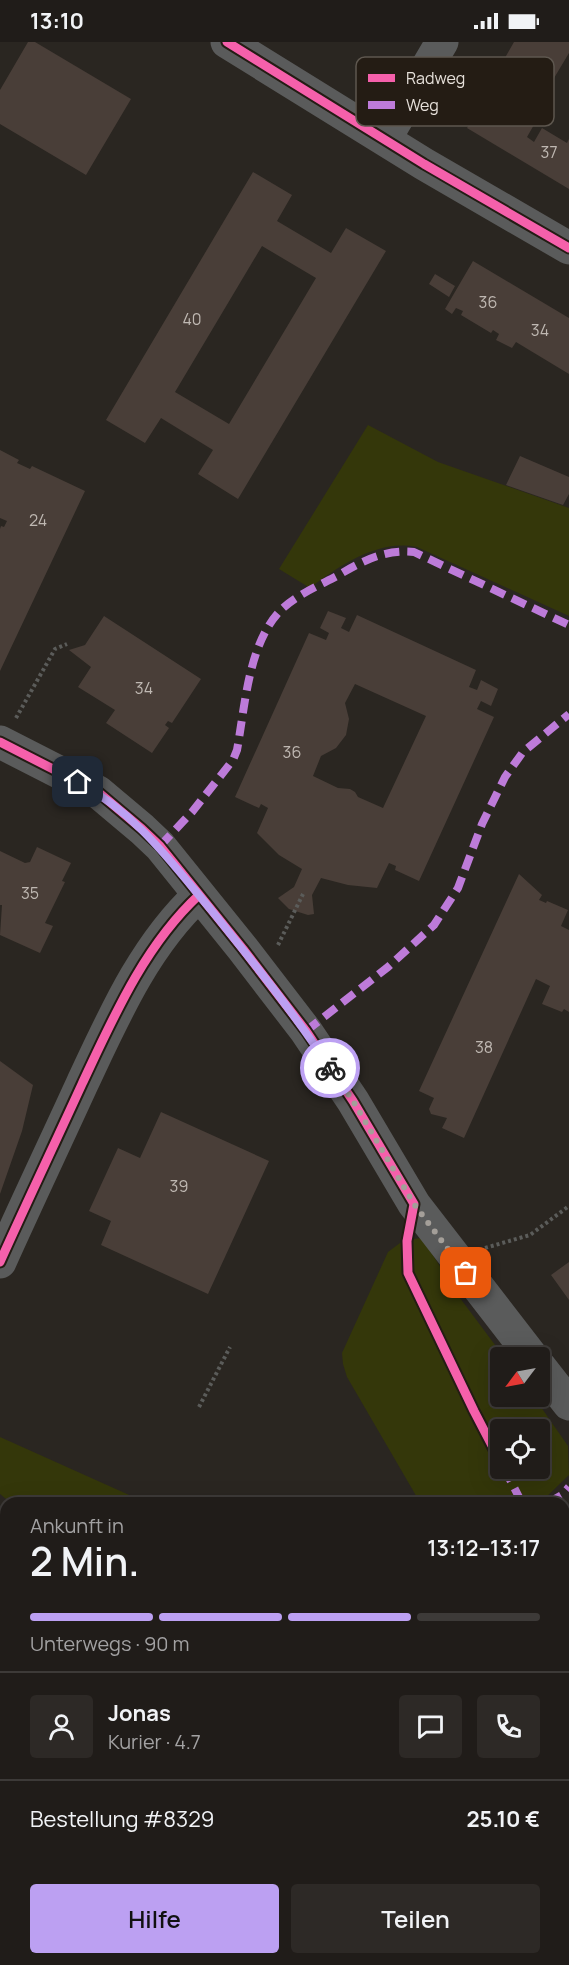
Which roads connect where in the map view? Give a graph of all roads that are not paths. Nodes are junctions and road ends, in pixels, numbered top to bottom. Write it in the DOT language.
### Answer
graph roads {
  1 [pos="227,42"];
  2 [pos="442,42"];
  3 [pos="433,57"];
  4 [pos="356,121"];
  5 [pos="364,126"];
  6 [pos="393,126"];
  7 [pos="385,139"];
  8 [pos="569,248"];
  9 [pos="1,742"];
  10 [pos="199,895"];
  11 [pos="0,1262"];
  12 [pos="523,1347"];
  13 [pos="550,1380"];
  14 [pos="569,1404"];
  1 -- 4 [label="street"];
  2 -- 3 [label="street"];
  5 -- 7 [label="street"];
  6 -- 7 [label="street"];
  7 -- 8 [label="street"];
  9 -- 10 [label="street"];
  10 -- 11 [label="street"];
  10 -- 12 [label="street"];
  13 -- 14 [label="street"];
}
